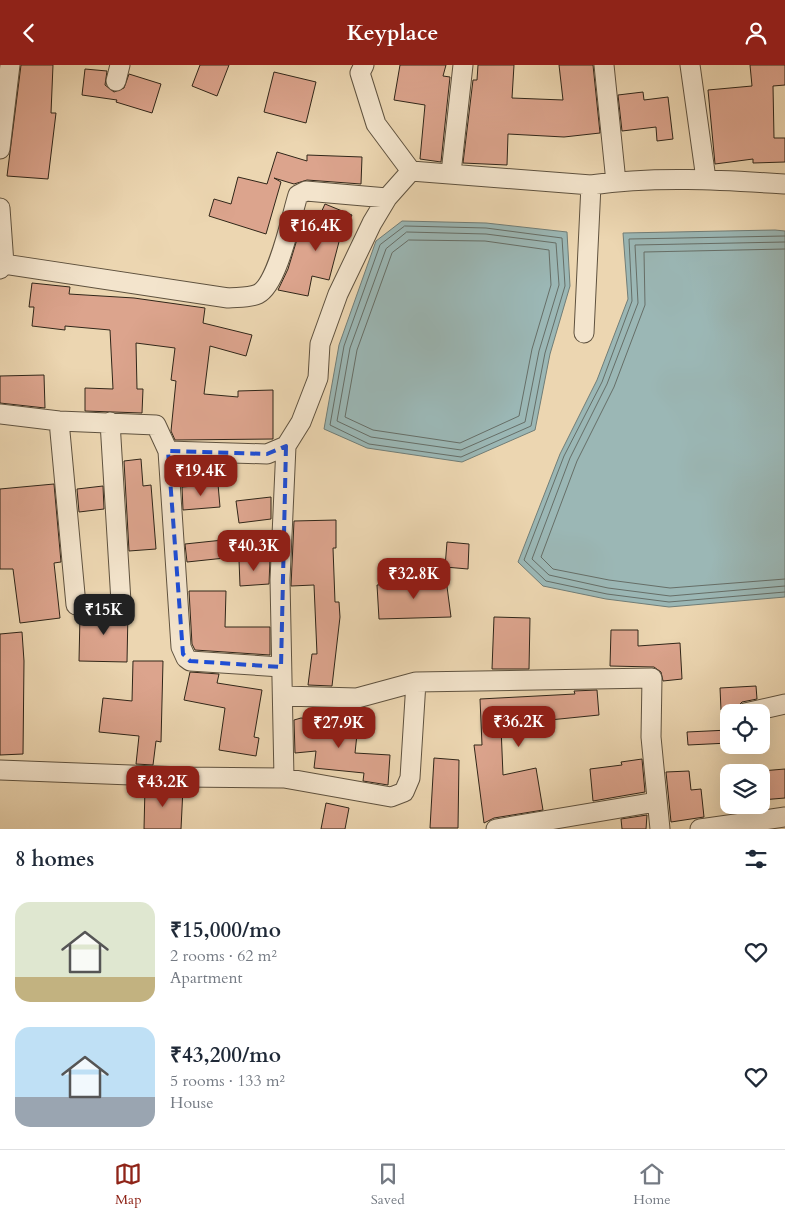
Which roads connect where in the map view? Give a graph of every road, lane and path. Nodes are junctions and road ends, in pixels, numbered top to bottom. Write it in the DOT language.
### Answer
graph roads {
  1 [pos="10,65"];
  2 [pos="463,65"];
  3 [pos="604,65"];
  4 [pos="690,65"];
  5 [pos="356,68"];
  6 [pos="0,149"];
  7 [pos="411,171"];
  8 [pos="451,173"];
  9 [pos="706,179"];
  10 [pos="616,182"];
  11 [pos="591,185"];
  12 [pos="785,185"];
  13 [pos="387,198"];
  14 [pos="0,208"];
  15 [pos="2,266"];
  16 [pos="584,333"];
  17 [pos="0,414"];
  18 [pos="58,421"];
  19 [pos="110,422"];
  20 [pos="286,446"];
  21 [pos="168,451"];
  22 [pos="121,602"];
  23 [pos="76,605"];
  24 [pos="281,667"];
  25 [pos="416,682"];
  26 [pos="283,697"];
  27 [pos="785,704"];
  28 [pos="770,707"];
  29 [pos="0,770"];
  30 [pos="284,778"];
  31 [pos="656,802"];
  32 [pos="785,817"];
  33 [pos="496,829"];
  34 [pos="660,829"];
  35 [pos="700,829"];
  1 -- 6 [label="street"];
  2 -- 8 [label="street"];
  3 -- 10 [label="street"];
  4 -- 9 [label="street"];
  5 -- 7 [label="street"];
  7 -- 8 [label="street"];
  7 -- 13 [label="street"];
  8 -- 11 [label="street"];
  9 -- 10 [label="street"];
  9 -- 12 [label="street"];
  10 -- 11 [label="street"];
  11 -- 16 [label="street"];
  13 -- 15 [label="street"];
  13 -- 20 [label="street"];
  14 -- 15 [label="street"];
  17 -- 18 [label="street"];
  18 -- 19 [label="street"];
  18 -- 23 [label="street"];
  19 -- 21 [label="street"];
  19 -- 22 [label="street"];
  20 -- 21 [label="street"];
  20 -- 24 [label="street"];
  21 -- 24 [label="street"];
  24 -- 26 [label="street"];
  25 -- 26 [label="street"];
  25 -- 30 [label="street"];
  25 -- 31 [label="street"];
  26 -- 30 [label="street"];
  27 -- 28 [label="street"];
  29 -- 30 [label="street"];
  31 -- 33 [label="street"];
  31 -- 34 [label="street"];
  32 -- 35 [label="street"];
}
